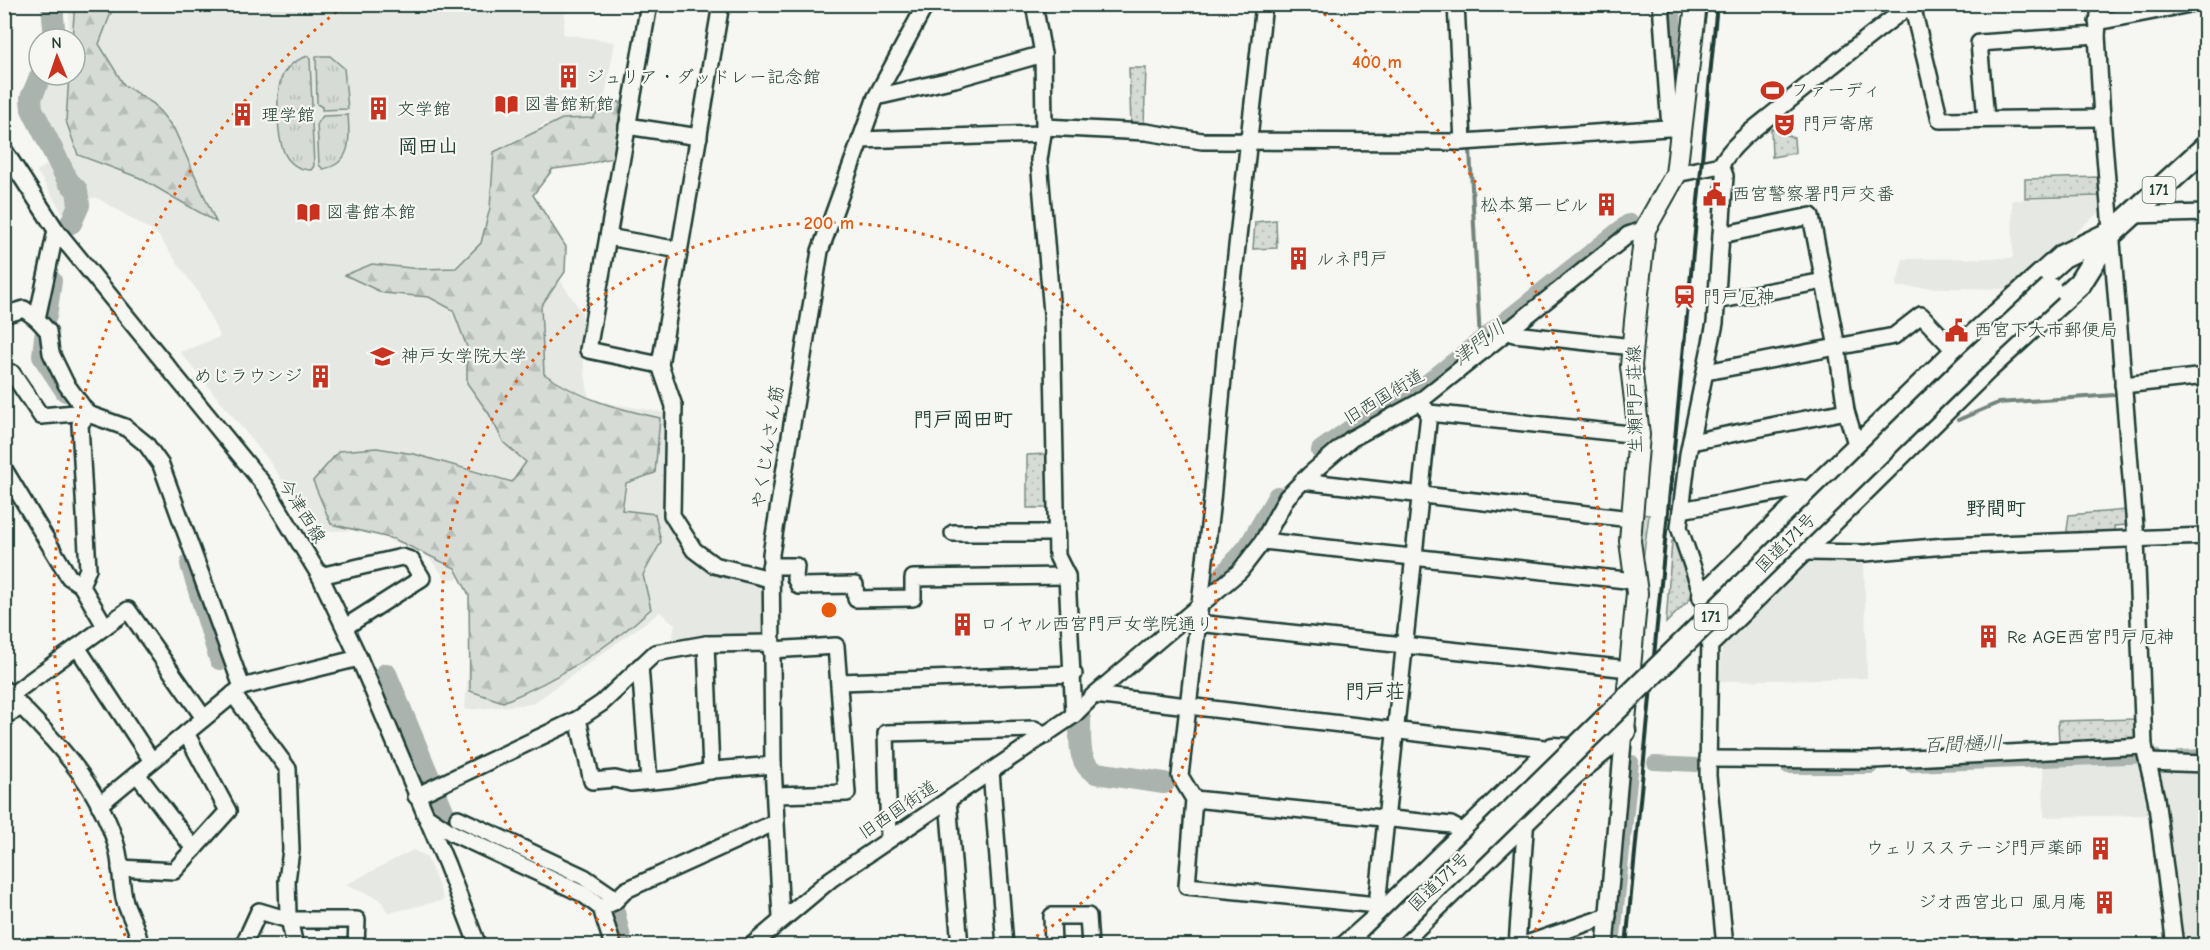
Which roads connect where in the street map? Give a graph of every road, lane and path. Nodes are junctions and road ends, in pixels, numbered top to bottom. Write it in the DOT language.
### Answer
graph roads {
  1 [pos="649,4"];
  2 [pos="721,4"];
  3 [pos="926,4"];
  4 [pos="1034,4"];
  5 [pos="1264,4"];
  6 [pos="1455,4"];
  7 [pos="1661,4"];
  8 [pos="1696,4"];
  9 [pos="2100,4"];
  10 [pos="2190,4"];
  11 [pos="1912,5"];
  12 [pos="2097,28"];
  13 [pos="1043,54"];
  14 [pos="876,97"];
  15 [pos="2102,118"];
  16 [pos="1986,119"];
  17 [pos="627,126"];
  18 [pos="1676,128"];
  19 [pos="1044,131"];
  20 [pos="699,137"];
  21 [pos="860,140"];
  22 [pos="1249,142"];
  23 [pos="1463,142"];
  24 [pos="2205,147"];
  25 [pos="4,150"];
  26 [pos="1721,165"];
  27 [pos="1676,174"];
  28 [pos="2205,213"];
  29 [pos="2132,215"];
  30 [pos="1645,229"];
  31 [pos="56,230"];
  32 [pos="2112,232"];
  33 [pos="1721,235"];
  34 [pos="608,237"];
  35 [pos="679,250"];
  36 [pos="1824,281"];
  37 [pos="1716,302"];
  38 [pos="4,315"];
  39 [pos="37,320"];
  40 [pos="1508,328"];
  41 [pos="1633,347"];
  42 [pos="1837,347"];
  43 [pos="1956,352"];
  44 [pos="660,365"];
  45 [pos="1706,372"];
  46 [pos="4,376"];
  47 [pos="2205,376"];
  48 [pos="2123,385"];
  49 [pos="1424,407"];
  50 [pos="1846,411"];
  51 [pos="88,412"];
  52 [pos="1639,435"];
  53 [pos="1691,442"];
  54 [pos="1857,447"];
  55 [pos="4,469"];
  56 [pos="1302,481"];
  57 [pos="1812,490"];
  58 [pos="1421,495"];
  59 [pos="1681,510"];
  60 [pos="1631,519"];
  61 [pos="1778,523"];
  62 [pos="1056,533"];
  63 [pos="953,534"];
  64 [pos="2205,536"];
  65 [pos="2136,540"];
  66 [pos="1263,541"];
  67 [pos="1802,549"];
  68 [pos="1413,557"];
  69 [pos="770,572"];
  70 [pos="320,576"];
  71 [pos="1067,576"];
  72 [pos="1635,581"];
  73 [pos="81,585"];
  74 [pos="1704,596"];
  75 [pos="1201,604"];
  76 [pos="1197,623"];
  77 [pos="105,626"];
  78 [pos="345,627"];
  79 [pos="1712,639"];
  80 [pos="706,644"];
  81 [pos="1403,645"];
  82 [pos="771,646"];
  83 [pos="77,647"];
  84 [pos="359,658"];
  85 [pos="640,666"];
  86 [pos="1629,669"];
  87 [pos="1074,674"];
  88 [pos="840,682"];
  89 [pos="238,691"];
  90 [pos="8,692"];
  91 [pos="1094,695"];
  92 [pos="22,707"];
  93 [pos="1189,707"];
  94 [pos="1074,715"];
  95 [pos="4,717"];
  96 [pos="204,718"];
  97 [pos="578,719"];
  98 [pos="1624,731"];
  99 [pos="1396,732"];
  100 [pos="186,733"];
  101 [pos="1046,735"];
  102 [pos="2146,755"];
  103 [pos="1566,758"];
  104 [pos="1708,759"];
  105 [pos="152,761"];
  106 [pos="2205,764"];
  107 [pos="773,765"];
  108 [pos="711,771"];
  109 [pos="991,771"];
  110 [pos="136,774"];
  111 [pos="649,782"];
  112 [pos="427,790"];
  113 [pos="1508,794"];
  114 [pos="775,795"];
  115 [pos="1194,799"];
  116 [pos="948,800"];
  117 [pos="99,805"];
  118 [pos="425,815"];
  119 [pos="458,818"];
  120 [pos="1527,819"];
  121 [pos="1385,820"];
  122 [pos="776,822"];
  123 [pos="1466,833"];
  124 [pos="889,839"];
  125 [pos="194,849"];
  126 [pos="120,868"];
  127 [pos="609,904"];
  128 [pos="1381,909"];
  129 [pos="1608,916"];
  130 [pos="781,918"];
  131 [pos="289,920"];
  132 [pos="140,945"];
  133 [pos="243,945"];
  134 [pos="295,945"];
  135 [pos="356,945"];
  136 [pos="478,945"];
  137 [pos="613,945"];
  138 [pos="751,945"];
  139 [pos="960,945"];
  140 [pos="1005,945"];
  141 [pos="1053,945"];
  142 [pos="1090,945"];
  143 [pos="1347,945"];
  144 [pos="1374,945"];
  145 [pos="1394,945"];
  146 [pos="1519,945"];
  147 [pos="1605,945"];
  148 [pos="1725,945"];
  149 [pos="2175,945"];
  1 -- 17 [label="street"];
  2 -- 20 [label="street"];
  3 -- 14 [label="street, やくじんさん筋"];
  4 -- 13 [label="street"];
  5 -- 22 [label="street"];
  6 -- 23 [label="street"];
  7 -- 18 [label="street"];
  8 -- 18 [label="main road, 生瀬門戸荘線"];
  9 -- 12 [label="street"];
  10 -- 12 [label="street"];
  11 -- 16 [label="street"];
  11 -- 26 [label="street"];
  12 -- 15 [label="street"];
  12 -- 16 [label="street"];
  13 -- 14 [label="street"];
  13 -- 19 [label="street"];
  14 -- 21 [label="street, やくじんさん筋"];
  15 -- 16 [label="street"];
  15 -- 32 [label="street"];
  17 -- 20 [label="street"];
  17 -- 34 [label="street"];
  18 -- 23 [label="street"];
  18 -- 27 [label="main road, 生瀬門戸荘線"];
  19 -- 21 [label="street"];
  19 -- 22 [label="street"];
  19 -- 62 [label="street"];
  20 -- 35 [label="street"];
  21 -- 69 [label="street, やくじんさん筋"];
  22 -- 23 [label="street"];
  22 -- 75 [label="street"];
  24 -- 29 [label="highway, 国道171号 / 171"];
  25 -- 31 [label="street, 今津西線"];
  26 -- 27 [label="street"];
  26 -- 33 [label="street"];
  27 -- 30 [label="main road, 生瀬門戸荘線"];
  28 -- 29 [label="street"];
  29 -- 32 [label="highway, 国道171号 / 171"];
  30 -- 40 [label="street, 旧西国街道"];
  30 -- 41 [label="main road, 生瀬門戸荘線"];
  31 -- 39 [label="street"];
  31 -- 70 [label="street, 今津西線"];
  32 -- 43 [label="highway, 171"];
  32 -- 48 [label="street"];
  32 -- 67 [label="highway, 171"];
  32 -- 144 [label="highway, 国道171号 / 171, bridge"];
  33 -- 36 [label="street"];
  33 -- 37 [label="street"];
  34 -- 35 [label="street"];
  34 -- 44 [label="street"];
  35 -- 44 [label="street"];
  36 -- 37 [label="street"];
  36 -- 42 [label="street"];
  37 -- 45 [label="street"];
  38 -- 39 [label="street"];
  39 -- 51 [label="street"];
  40 -- 41 [label="street"];
  40 -- 49 [label="street, 旧西国街道"];
  41 -- 52 [label="main road, 生瀬門戸荘線"];
  42 -- 43 [label="street"];
  42 -- 45 [label="street"];
  42 -- 50 [label="street"];
  43 -- 54 [label="highway, 171"];
  44 -- 69 [label="street"];
  45 -- 53 [label="street"];
  46 -- 51 [label="street"];
  47 -- 48 [label="street"];
  48 -- 65 [label="street"];
  49 -- 52 [label="street"];
  49 -- 56 [label="street, 旧西国街道"];
  49 -- 58 [label="street"];
  50 -- 53 [label="street"];
  50 -- 54 [label="street"];
  51 -- 73 [label="street"];
  51 -- 89 [label="street"];
  52 -- 60 [label="main road, 生瀬門戸荘線"];
  53 -- 59 [label="street"];
  54 -- 57 [label="highway, 171"];
  55 -- 73 [label="street"];
  56 -- 58 [label="street"];
  56 -- 66 [label="street, 旧西国街道"];
  57 -- 59 [label="street"];
  57 -- 61 [label="highway, 171"];
  58 -- 60 [label="street"];
  58 -- 68 [label="street"];
  59 -- 74 [label="street"];
  60 -- 72 [label="main road, 生瀬門戸荘線"];
  61 -- 67 [label="street"];
  61 -- 74 [label="highway, 171"];
  62 -- 63 [label="street"];
  62 -- 71 [label="street"];
  64 -- 65 [label="street"];
  65 -- 67 [label="street"];
  65 -- 102 [label="street"];
  66 -- 68 [label="street"];
  66 -- 75 [label="street, 旧西国街道"];
  67 -- 79 [label="highway, 171"];
  68 -- 72 [label="street"];
  68 -- 81 [label="street"];
  69 -- 71 [label="street"];
  69 -- 82 [label="street, やくじんさん筋"];
  70 -- 78 [label="street, 今津西線"];
  70 -- 78 [label="street"];
  71 -- 87 [label="street"];
  72 -- 86 [label="main road, 生瀬門戸荘線"];
  73 -- 77 [label="street"];
  74 -- 79 [label="street"];
  75 -- 76 [label="street"];
  75 -- 91 [label="street, 旧西国街道"];
  76 -- 81 [label="street"];
  76 -- 93 [label="street"];
  77 -- 83 [label="street"];
  77 -- 96 [label="street"];
  78 -- 84 [label="street, 今津西線"];
  79 -- 104 [label="street"];
  80 -- 82 [label="street"];
  80 -- 85 [label="street"];
  80 -- 108 [label="street"];
  81 -- 86 [label="street"];
  81 -- 99 [label="street"];
  82 -- 88 [label="street"];
  82 -- 107 [label="street, やくじんさん筋"];
  83 -- 90 [label="street"];
  83 -- 105 [label="street"];
  84 -- 89 [label="street"];
  84 -- 112 [label="street, 今津西線"];
  85 -- 97 [label="street"];
  85 -- 111 [label="street"];
  86 -- 98 [label="main road, 生瀬門戸荘線"];
  87 -- 88 [label="street"];
  87 -- 94 [label="street"];
  88 -- 114 [label="street"];
  89 -- 96 [label="street"];
  89 -- 131 [label="street"];
  90 -- 92 [label="street"];
  91 -- 93 [label="street"];
  91 -- 94 [label="street, 旧西国街道"];
  92 -- 95 [label="street"];
  92 -- 117 [label="street"];
  93 -- 99 [label="street"];
  93 -- 115 [label="street"];
  94 -- 101 [label="street, 旧西国街道"];
  96 -- 100 [label="street"];
  97 -- 111 [label="street"];
  97 -- 112 [label="street"];
  98 -- 103 [label="highway"];
  98 -- 129 [label="street"];
  99 -- 103 [label="street"];
  99 -- 121 [label="street"];
  100 -- 105 [label="street"];
  100 -- 125 [label="street"];
  101 -- 109 [label="street, 旧西国街道"];
  101 -- 124 [label="street"];
  102 -- 104 [label="street"];
  102 -- 106 [label="street"];
  102 -- 149 [label="street"];
  103 -- 113 [label="highway"];
  103 -- 120 [label="highway"];
  104 -- 148 [label="street"];
  105 -- 110 [label="street"];
  107 -- 108 [label="street"];
  107 -- 114 [label="street, やくじんさん筋"];
  108 -- 111 [label="street"];
  109 -- 116 [label="street, 旧西国街道"];
  109 -- 140 [label="street"];
  110 -- 117 [label="street"];
  110 -- 125 [label="street"];
  112 -- 118 [label="street, 今津西線"];
  113 -- 120 [label="street"];
  113 -- 123 [label="highway"];
  114 -- 122 [label="street, やくじんさん筋"];
  115 -- 121 [label="street"];
  115 -- 128 [label="street"];
  116 -- 124 [label="street, 旧西国街道"];
  116 -- 139 [label="street"];
  117 -- 126 [label="street"];
  118 -- 127 [label="street"];
  118 -- 136 [label="street, 今津西線"];
  119 -- 127 [label="street"];
  120 -- 145 [label="highway"];
  120 -- 146 [label="street"];
  121 -- 123 [label="street"];
  121 -- 128 [label="street"];
  122 -- 127 [label="street"];
  122 -- 130 [label="street, やくじんさん筋"];
  123 -- 128 [label="highway"];
  124 -- 130 [label="street, 旧西国街道"];
  125 -- 126 [label="street"];
  126 -- 132 [label="street"];
  127 -- 137 [label="street"];
  128 -- 143 [label="highway"];
  129 -- 146 [label="street"];
  129 -- 147 [label="street"];
  130 -- 138 [label="street, 旧西国街道"];
  131 -- 133 [label="street"];
  131 -- 134 [label="street"];
  131 -- 135 [label="street"];
  141 -- 142 [label="street"];
}
